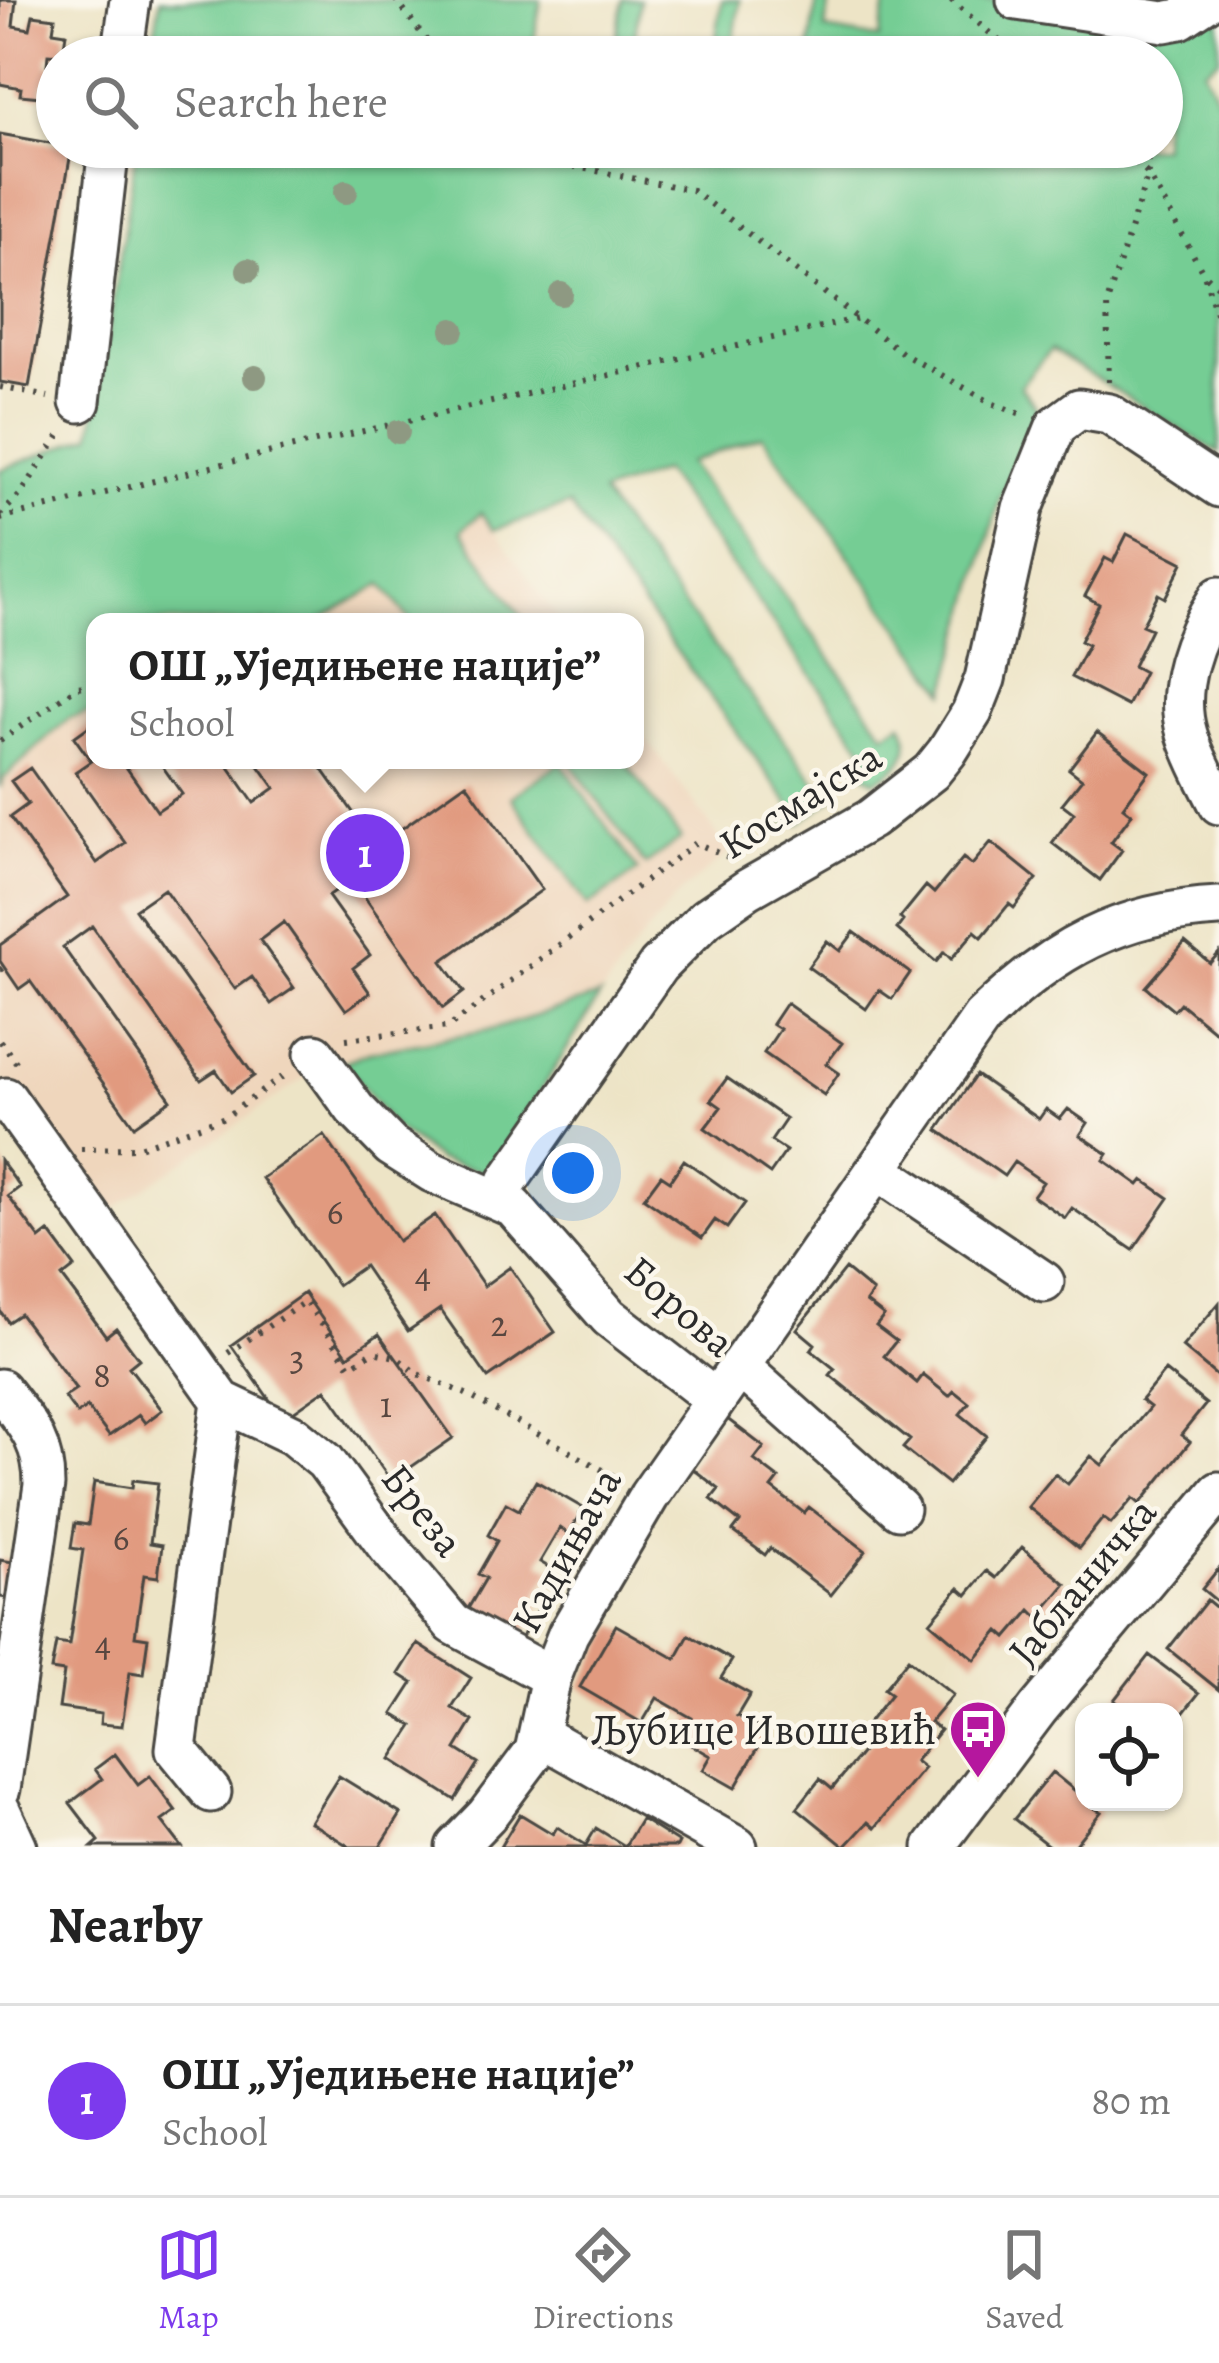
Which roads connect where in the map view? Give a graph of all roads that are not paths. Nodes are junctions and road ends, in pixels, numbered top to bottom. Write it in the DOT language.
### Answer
graph roads {
  1 [pos="130,0"];
  2 [pos="1017,0"];
  3 [pos="1209,0"];
  4 [pos="125,36"];
  5 [pos="107,168"];
  6 [pos="80,402"];
  7 [pos="1219,487"];
  8 [pos="1219,597"];
  9 [pos="1219,804"];
  10 [pos="1219,907"];
  11 [pos="315,1054"];
  12 [pos="18,1090"];
  13 [pos="878,1170"];
  14 [pos="508,1181"];
  15 [pos="1044,1282"];
  16 [pos="739,1366"];
  17 [pos="212,1386"];
  18 [pos="0,1389"];
  19 [pos="716,1400"];
  20 [pos="1219,1492"];
  21 [pos="899,1509"];
  22 [pos="551,1677"];
  23 [pos="541,1736"];
  24 [pos="0,1789"];
  25 [pos="211,1792"];
  26 [pos="0,1810"];
  27 [pos="17,1847"];
  28 [pos="456,1847"];
  29 [pos="737,1847"];
  30 [pos="934,1847"];
  1 -- 4 [label="street"];
  2 -- 3 [label="street"];
  5 -- 6 [label="street"];
  7 -- 14 [label="street, Космајска"];
  8 -- 9 [label="street"];
  10 -- 13 [label="street, Кадињача"];
  11 -- 19 [label="street, Борова"];
  12 -- 17 [label="street, Бреза"];
  13 -- 15 [label="street"];
  13 -- 16 [label="street, Кадињача"];
  16 -- 19 [label="street, Кадињача"];
  16 -- 21 [label="street"];
  17 -- 22 [label="street, Бреза"];
  17 -- 25 [label="street"];
  18 -- 24 [label="street"];
  19 -- 22 [label="street, Кадињача"];
  20 -- 30 [label="street, Јабланичка"];
  22 -- 23 [label="street, Кадињача"];
  23 -- 28 [label="street, Кадињача"];
  23 -- 29 [label="street"];
  26 -- 27 [label="street"];
}
